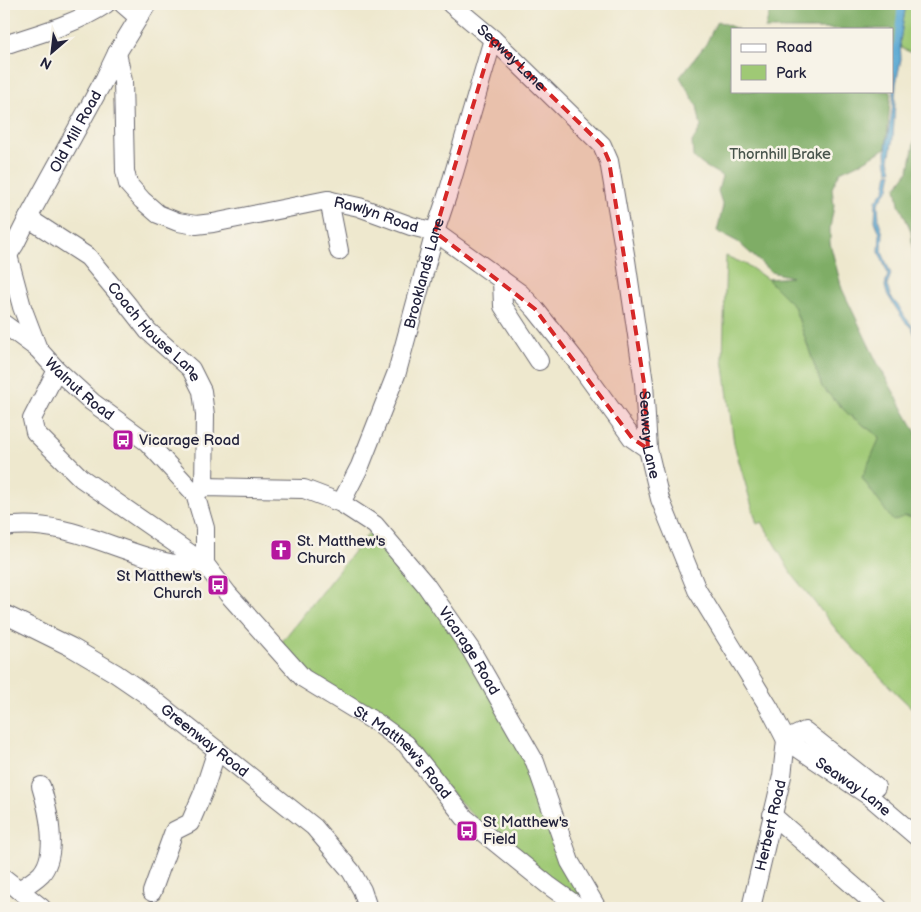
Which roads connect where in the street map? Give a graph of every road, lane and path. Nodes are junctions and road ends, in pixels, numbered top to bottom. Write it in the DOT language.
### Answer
graph roads {
  1 [pos="106,4"];
  2 [pos="123,4"];
  3 [pos="452,4"];
  4 [pos="142,10"];
  5 [pos="494,39"];
  6 [pos="4,45"];
  7 [pos="117,53"];
  8 [pos="328,200"];
  9 [pos="28,218"];
  10 [pos="435,232"];
  11 [pos="339,251"];
  12 [pos="6,258"];
  13 [pos="502,280"];
  14 [pos="4,324"];
  15 [pos="38,349"];
  16 [pos="539,361"];
  17 [pos="57,370"];
  18 [pos="648,449"];
  19 [pos="200,490"];
  20 [pos="341,503"];
  21 [pos="4,527"];
  22 [pos="205,564"];
  23 [pos="4,614"];
  24 [pos="786,740"];
  25 [pos="217,750"];
  26 [pos="41,786"];
  27 [pos="772,815"];
  28 [pos="917,821"];
  29 [pos="917,837"];
  30 [pos="4,878"];
  31 [pos="19,890"];
  32 [pos="152,892"];
  33 [pos="42,908"];
  34 [pos="368,908"];
  35 [pos="580,908"];
  36 [pos="597,908"];
  37 [pos="751,908"];
  38 [pos="879,908"];
  1 -- 6 [label="street"];
  2 -- 4 [label="street"];
  3 -- 5 [label="street, Seaway Lane"];
  4 -- 7 [label="street, Old Mill Road"];
  5 -- 10 [label="street, Brooklands Lane"];
  5 -- 18 [label="street, Seaway Lane"];
  7 -- 8 [label="street, Rawlyn Road"];
  7 -- 9 [label="street, Old Mill Road"];
  8 -- 10 [label="street, Rawlyn Road"];
  8 -- 11 [label="street"];
  9 -- 12 [label="street, Old Mill Road"];
  9 -- 19 [label="street, Coach House Lane"];
  10 -- 13 [label="street, Rawlyn Road"];
  10 -- 20 [label="street, Brooklands Lane"];
  12 -- 15 [label="street, Walnut Road"];
  13 -- 16 [label="street"];
  13 -- 18 [label="street, Rawlyn Road"];
  14 -- 15 [label="street, Walnut Road"];
  15 -- 17 [label="street, Walnut Road"];
  17 -- 19 [label="street, Walnut Road"];
  17 -- 22 [label="street"];
  18 -- 24 [label="street, Seaway Lane"];
  19 -- 20 [label="street, Vicarage Road"];
  19 -- 22 [label="street, Walnut Road"];
  20 -- 36 [label="street, Vicarage Road"];
  21 -- 22 [label="street"];
  22 -- 35 [label="street, St. Matthew's Road"];
  23 -- 25 [label="street, Greenway Road"];
  24 -- 27 [label="street, Herbert Road"];
  24 -- 28 [label="street"];
  24 -- 29 [label="street, Seaway Lane"];
  25 -- 32 [label="street"];
  25 -- 34 [label="street, Greenway Road"];
  26 -- 31 [label="street"];
  27 -- 37 [label="street, Herbert Road"];
  27 -- 38 [label="street"];
  30 -- 31 [label="street"];
  31 -- 33 [label="street"];
}
